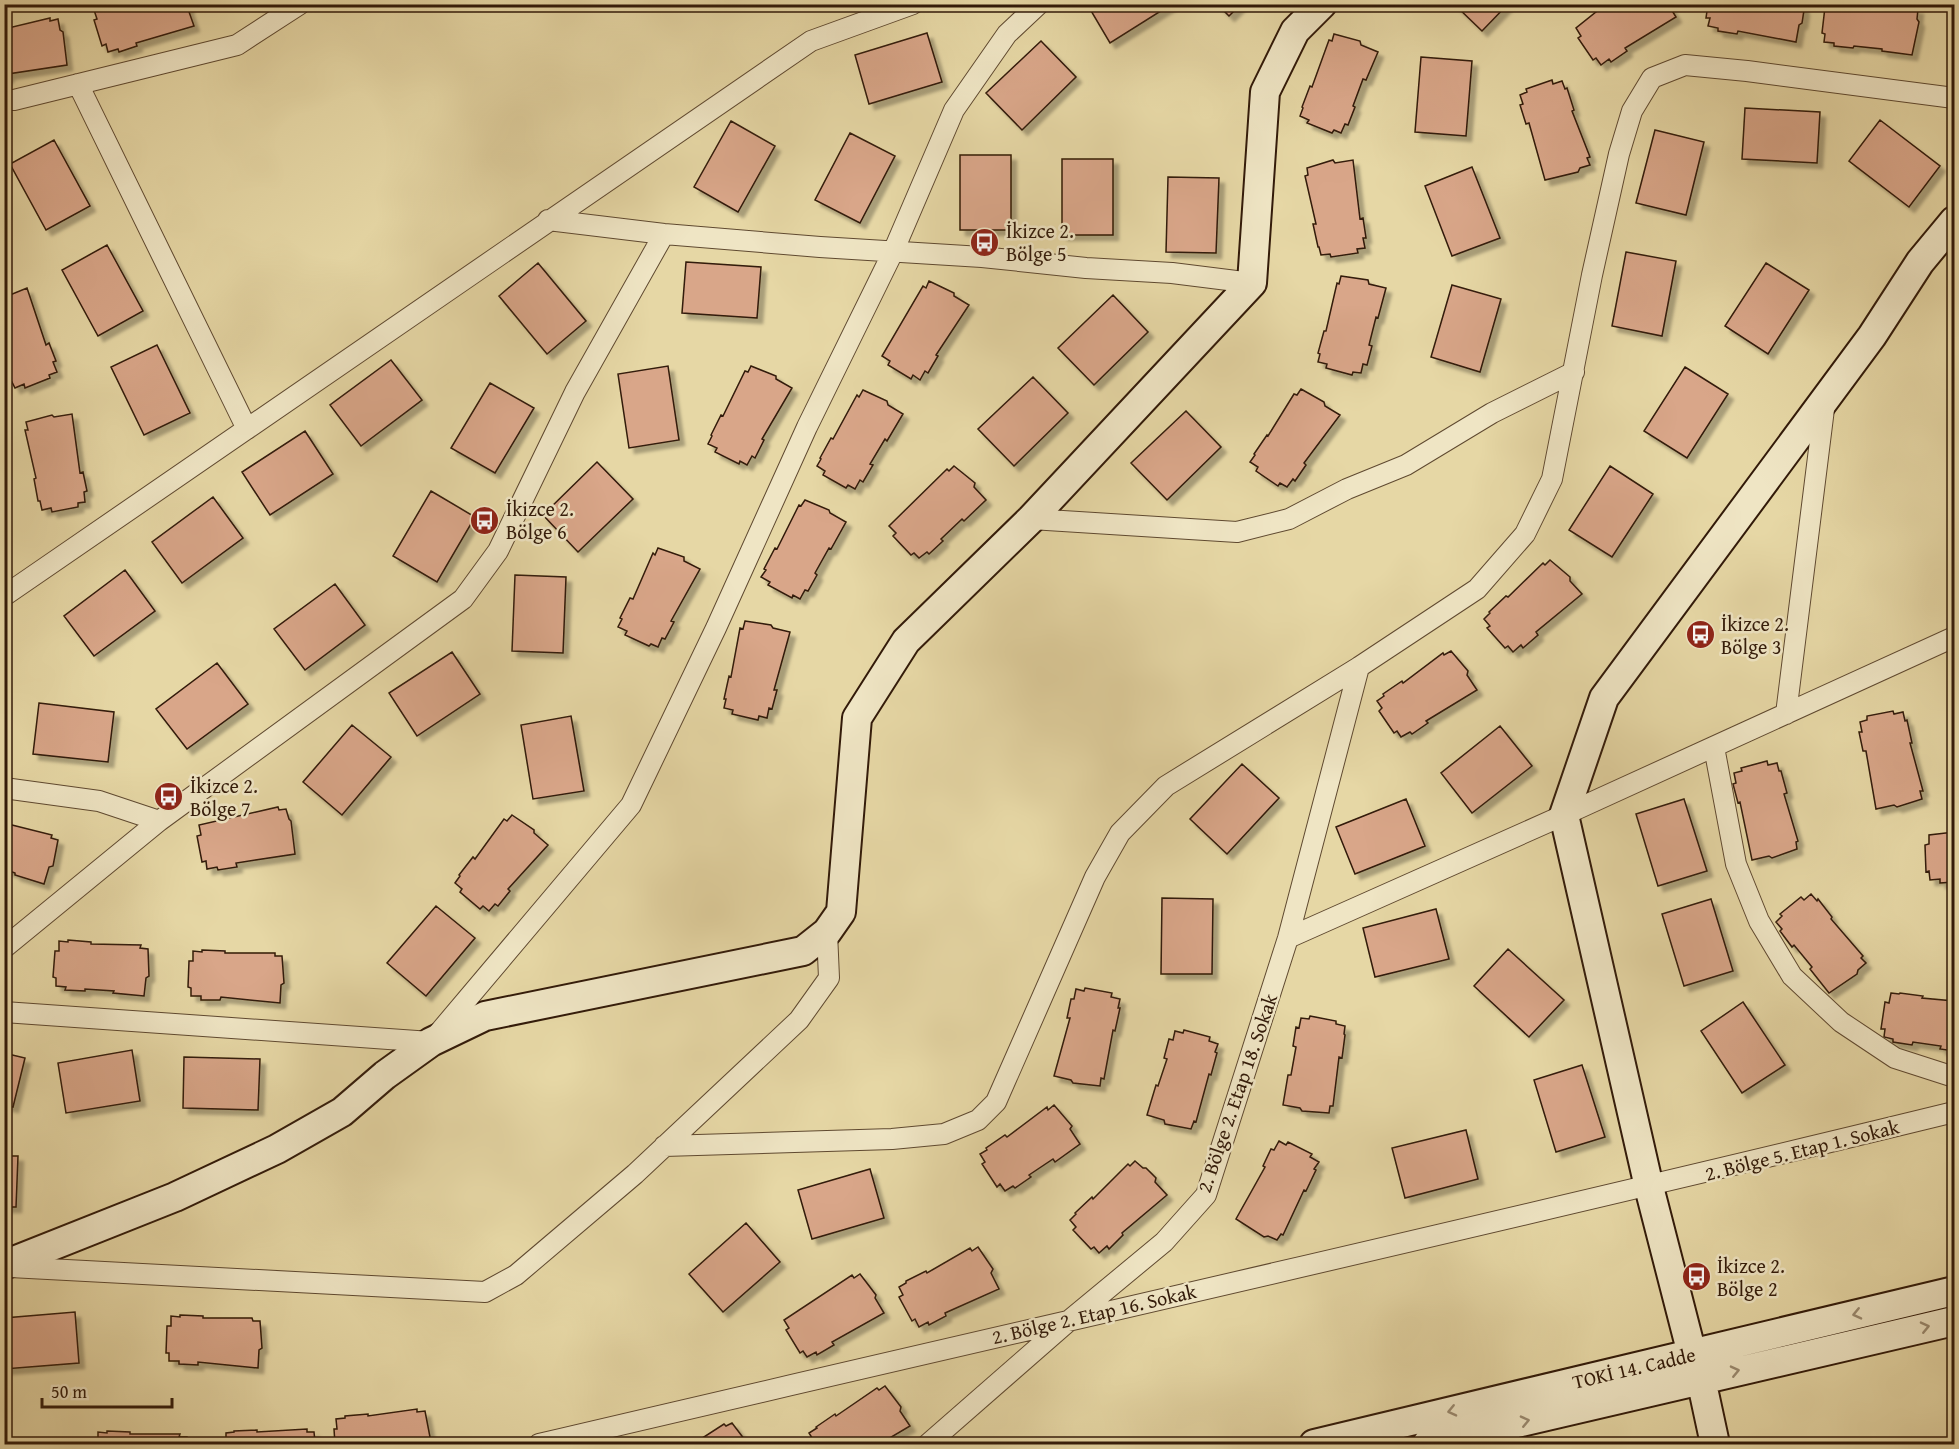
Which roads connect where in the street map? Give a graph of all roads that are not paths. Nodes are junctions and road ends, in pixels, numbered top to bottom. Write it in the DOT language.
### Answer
graph roads {
  1 [pos="300,4"];
  2 [pos="913,4"];
  3 [pos="1039,4"];
  4 [pos="1322,4"];
  5 [pos="78,84"];
  6 [pos="1954,98"];
  7 [pos="4,100"];
  8 [pos="548,220"];
  9 [pos="1954,221"];
  10 [pos="664,234"];
  11 [pos="893,252"];
  12 [pos="1252,283"];
  13 [pos="1574,372"];
  14 [pos="1825,400"];
  15 [pos="247,429"];
  16 [pos="1031,519"];
  17 [pos="4,596"];
  18 [pos="1954,637"];
  19 [pos="1359,666"];
  20 [pos="1786,714"];
  21 [pos="1714,747"];
  22 [pos="4,788"];
  23 [pos="1564,815"];
  24 [pos="159,821"];
  25 [pos="827,932"];
  26 [pos="1288,938"];
  27 [pos="4,948"];
  28 [pos="4,1012"];
  29 [pos="430,1042"];
  30 [pos="1954,1077"];
  31 [pos="1954,1112"];
  32 [pos="664,1146"];
  33 [pos="1649,1187"];
  34 [pos="4,1266"];
  35 [pos="1954,1291"];
  36 [pos="1071,1319"];
  37 [pos="1954,1320"];
  38 [pos="1697,1366"];
  39 [pos="539,1444"];
  40 [pos="928,1444"];
  41 [pos="1314,1444"];
  42 [pos="1427,1444"];
  43 [pos="1715,1444"];
  1 -- 5 [label="street"];
  2 -- 8 [label="street"];
  3 -- 11 [label="street"];
  4 -- 12 [label="street"];
  5 -- 7 [label="street"];
  5 -- 15 [label="street"];
  6 -- 13 [label="street"];
  8 -- 10 [label="street"];
  8 -- 15 [label="street"];
  9 -- 14 [label="street"];
  10 -- 11 [label="street"];
  10 -- 24 [label="street"];
  11 -- 12 [label="street"];
  11 -- 29 [label="street"];
  12 -- 16 [label="street"];
  13 -- 16 [label="street"];
  13 -- 19 [label="street"];
  14 -- 20 [label="street"];
  14 -- 23 [label="street"];
  15 -- 17 [label="street"];
  16 -- 25 [label="street"];
  18 -- 20 [label="street"];
  19 -- 26 [label="street, 2. Bölge 2. Etap 18. Sokak"];
  19 -- 32 [label="street"];
  20 -- 21 [label="street"];
  21 -- 23 [label="street"];
  21 -- 30 [label="street"];
  22 -- 24 [label="street"];
  23 -- 26 [label="street"];
  23 -- 33 [label="street"];
  24 -- 27 [label="street"];
  25 -- 29 [label="street"];
  25 -- 32 [label="street"];
  26 -- 36 [label="street, 2. Bölge 2. Etap 18. Sokak"];
  28 -- 29 [label="street"];
  29 -- 34 [label="street"];
  31 -- 33 [label="street, 2. Bölge 5. Etap 1. Sokak"];
  32 -- 34 [label="street"];
  33 -- 36 [label="street, 2. Bölge 2. Etap 16. Sokak"];
  33 -- 38 [label="street"];
  35 -- 38 [label="street, TOKİ 14. Cadde, one-way"];
  36 -- 39 [label="street, 2. Bölge 2. Etap 16. Sokak"];
  36 -- 40 [label="street, 2. Bölge 2. Etap 18. Sokak"];
  38 -- 37 [label="street, TOKİ 14. Cadde, one-way"];
  38 -- 41 [label="street, TOKİ 14. Cadde, one-way"];
  42 -- 38 [label="street, TOKİ 14. Cadde, one-way"];
  38 -- 43 [label="street"];
}
